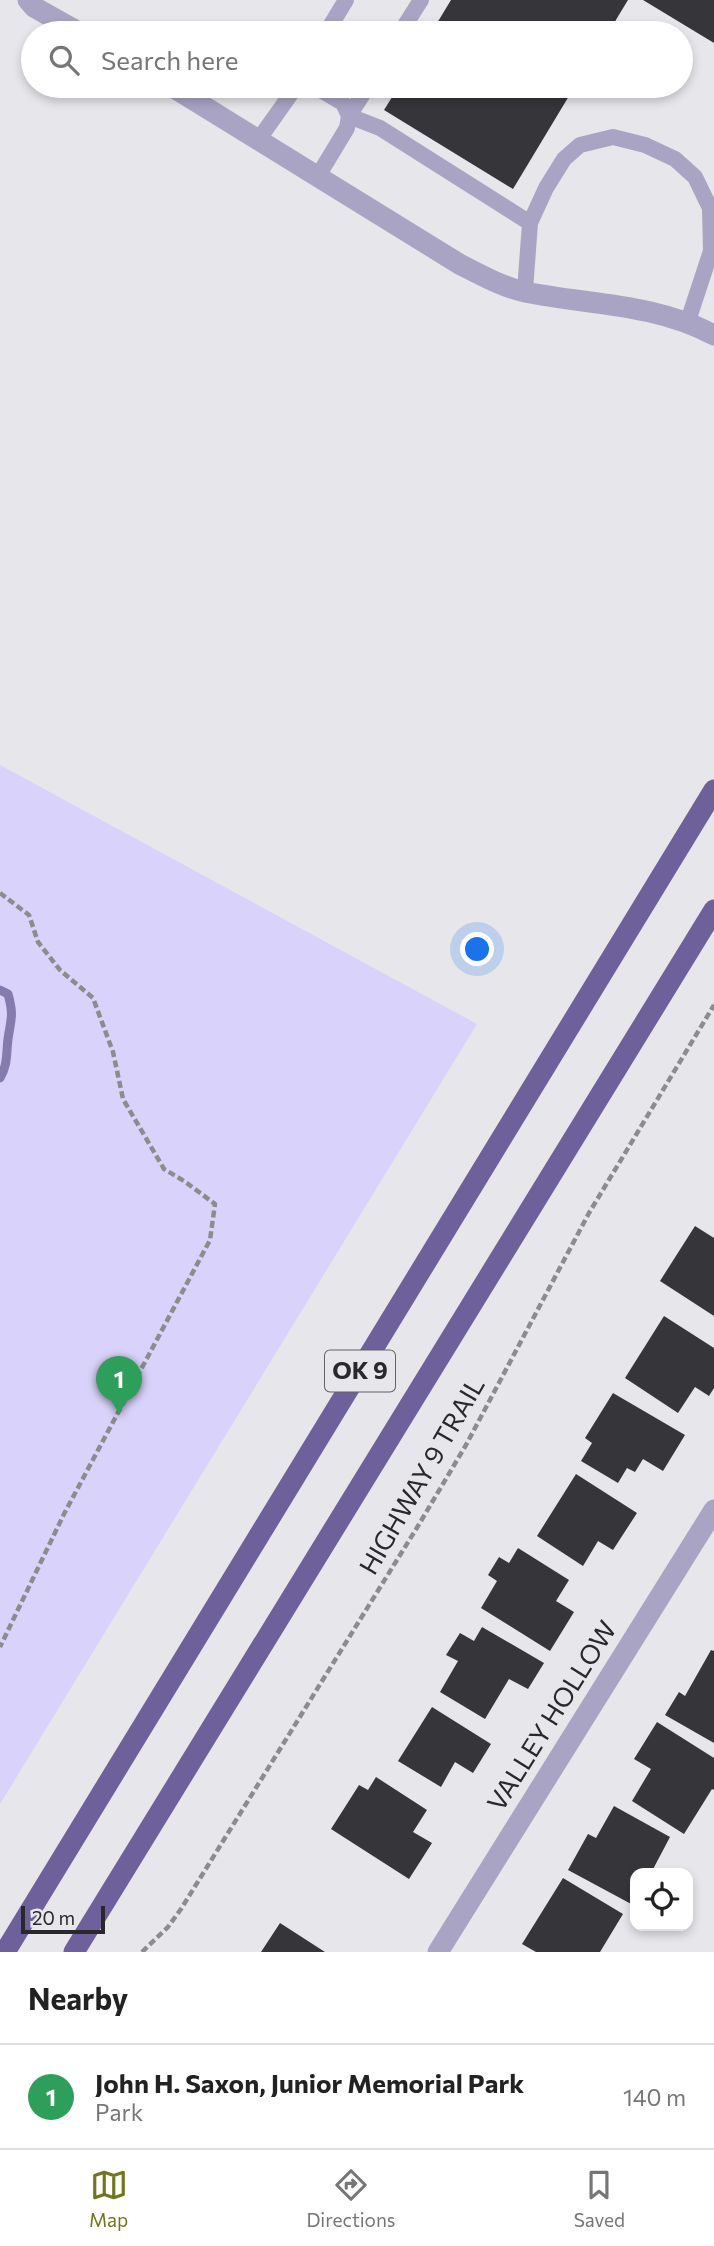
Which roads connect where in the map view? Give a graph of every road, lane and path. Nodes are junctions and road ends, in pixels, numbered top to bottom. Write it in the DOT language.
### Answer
graph roads {
  1 [pos="28,0"];
  2 [pos="346,0"];
  3 [pos="421,0"];
  4 [pos="59,21"];
  5 [pos="333,21"];
  6 [pos="408,21"];
  7 [pos="191,98"];
  8 [pos="288,98"];
  9 [pos="334,98"];
  10 [pos="360,98"];
  11 [pos="349,116"];
  12 [pos="259,139"];
  13 [pos="318,176"];
  14 [pos="530,223"];
  15 [pos="525,291"];
  16 [pos="687,324"];
  17 [pos="714,335"];
  18 [pos="714,790"];
  19 [pos="0,893"];
  20 [pos="714,910"];
  21 [pos="714,1005"];
  22 [pos="714,1510"];
  23 [pos="0,1647"];
  24 [pos="5,1952"];
  25 [pos="74,1952"];
  26 [pos="142,1952"];
  27 [pos="438,1952"];
  1 -- 4 [label="street"];
  2 -- 5 [label="lane"];
  3 -- 6 [label="lane"];
  7 -- 12 [label="street"];
  8 -- 12 [label="lane"];
  9 -- 11 [label="lane"];
  10 -- 11 [label="lane"];
  11 -- 13 [label="lane"];
  11 -- 14 [label="lane"];
  12 -- 13 [label="street"];
  13 -- 15 [label="street"];
  14 -- 15 [label="lane"];
  14 -- 16 [label="lane"];
  15 -- 16 [label="street"];
  16 -- 17 [label="street"];
  18 -- 24 [label="highway, OK 9"];
  19 -- 23 [label="path"];
  20 -- 25 [label="highway, OK 9"];
  21 -- 26 [label="path, HIGHWAY 9 TRAIL"];
  22 -- 27 [label="street, VALLEY HOLLOW"];
}
